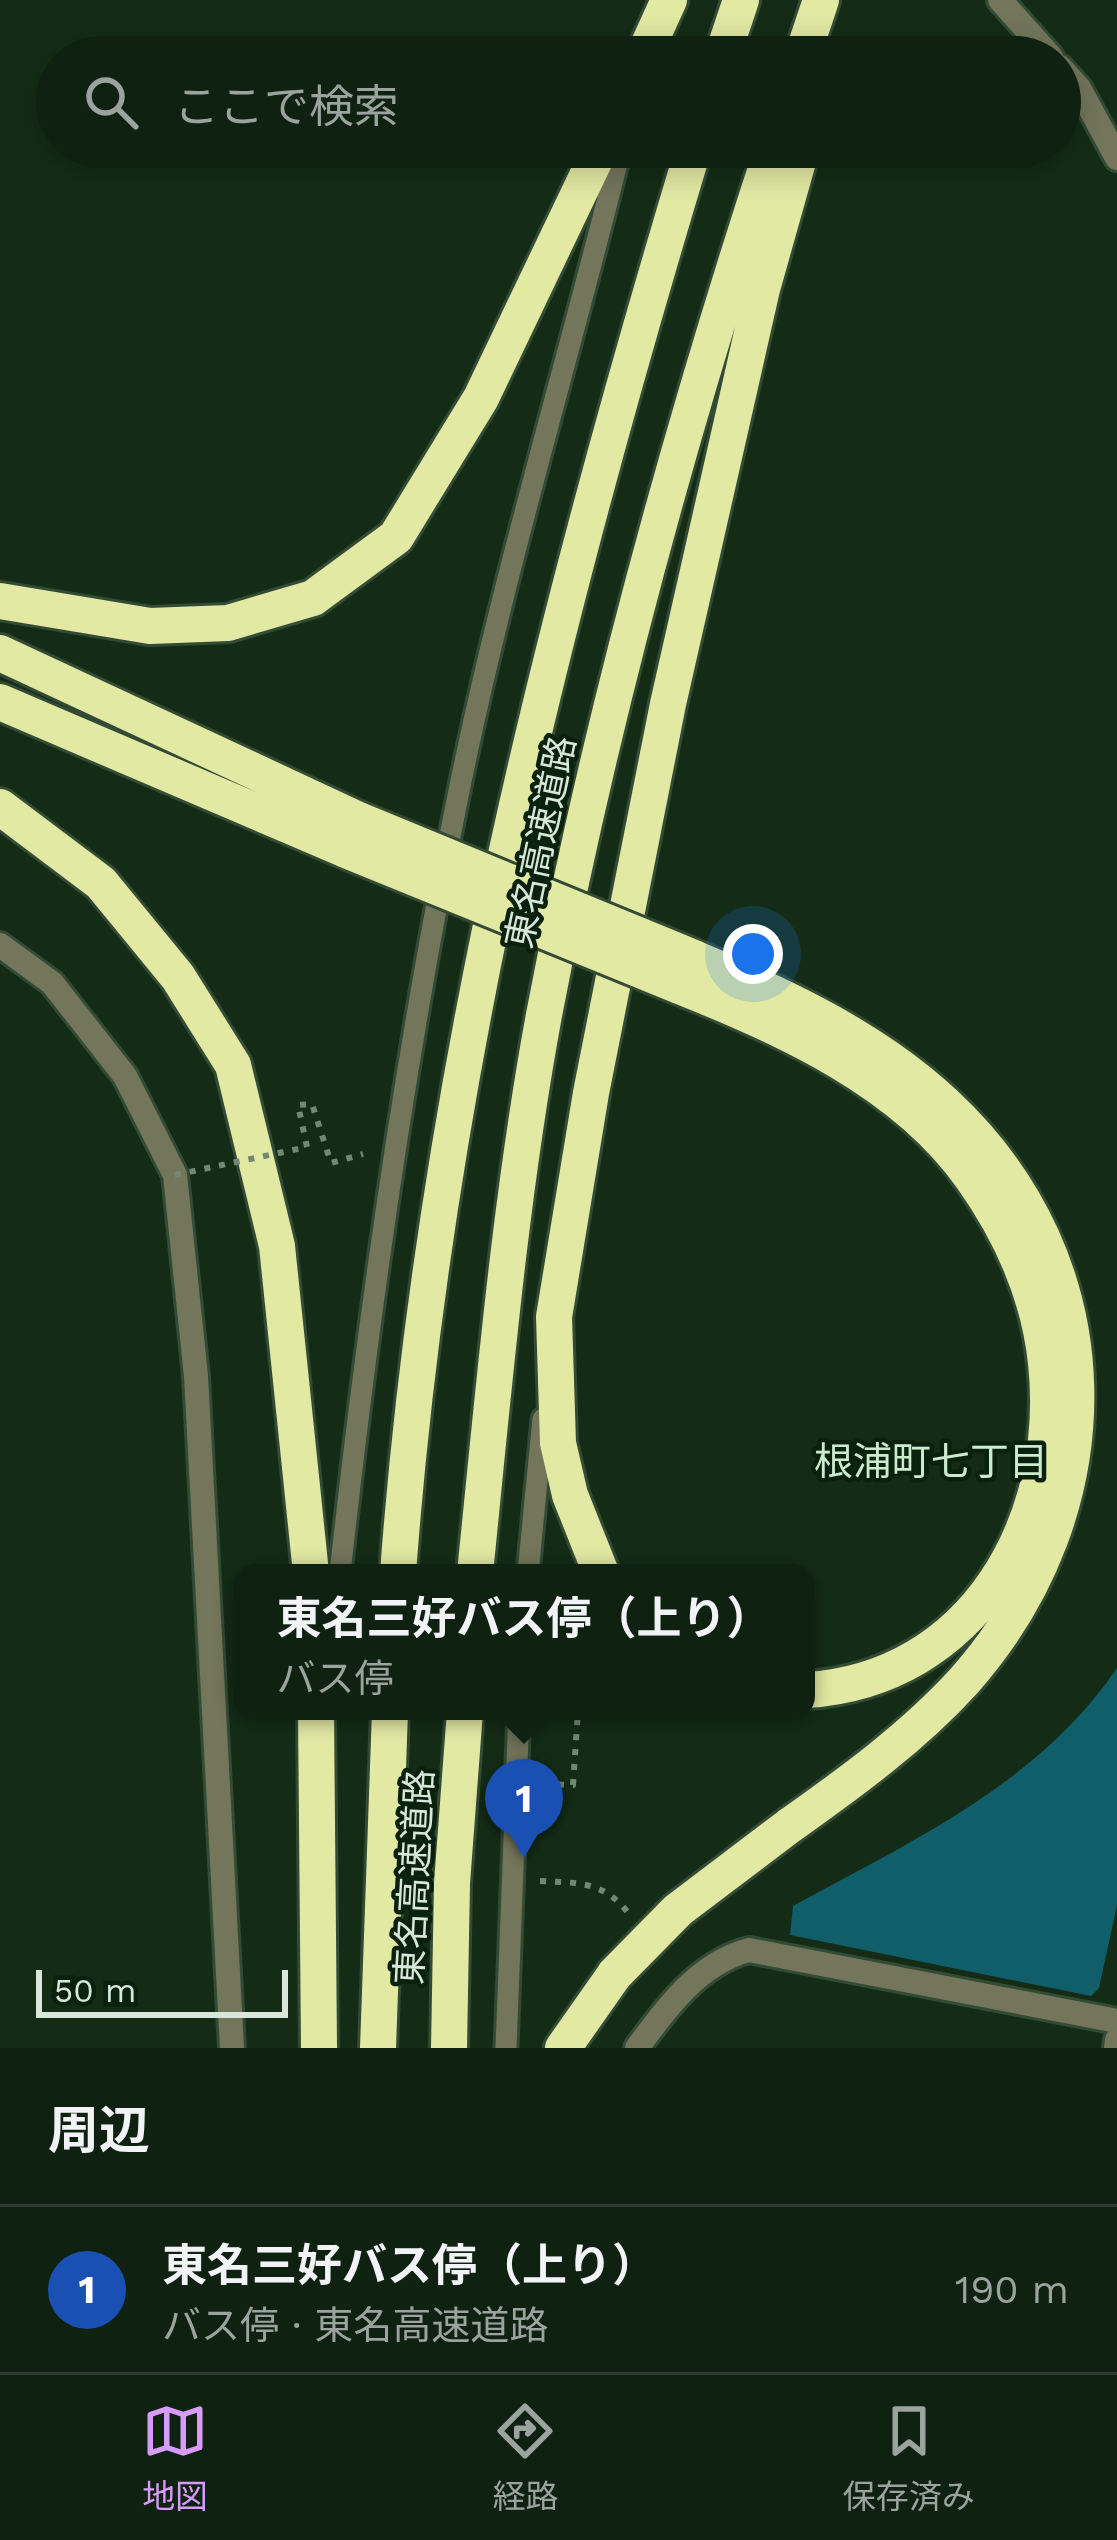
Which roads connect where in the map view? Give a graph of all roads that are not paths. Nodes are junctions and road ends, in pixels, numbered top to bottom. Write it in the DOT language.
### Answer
graph roads {
  1 [pos="669,0"];
  2 [pos="740,0"];
  3 [pos="821,0"];
  4 [pos="843,0"];
  5 [pos="1000,0"];
  6 [pos="653,36"];
  7 [pos="729,36"];
  8 [pos="809,36"];
  9 [pos="833,36"];
  10 [pos="1032,36"];
  11 [pos="1081,92"];
  12 [pos="1117,158"];
  13 [pos="591,168"];
  14 [pos="615,168"];
  15 [pos="688,168"];
  16 [pos="766,168"];
  17 [pos="796,168"];
  18 [pos="0,601"];
  19 [pos="0,653"];
  20 [pos="0,702"];
  21 [pos="0,807"];
  22 [pos="354,836"];
  23 [pos="0,945"];
  24 [pos="686,971"];
  25 [pos="554,1317"];
  26 [pos="310,1564"];
  27 [pos="341,1564"];
  28 [pos="399,1564"];
  29 [pos="477,1564"];
  30 [pos="529,1564"];
  31 [pos="597,1564"];
  32 [pos="815,1690"];
  33 [pos="316,1720"];
  34 [pos="325,1720"];
  35 [pos="390,1720"];
  36 [pos="464,1720"];
  37 [pos="519,1720"];
  38 [pos="319,1775"];
  39 [pos="1117,2021"];
  40 [pos="232,2048"];
  41 [pos="319,2048"];
  42 [pos="378,2048"];
  43 [pos="448,2048"];
  44 [pos="506,2048"];
  45 [pos="563,2048"];
  46 [pos="637,2048"];
  1 -- 6 [label="highway"];
  2 -- 7 [label="highway"];
  3 -- 8 [label="highway"];
  4 -- 9 [label="highway"];
  5 -- 10 [label="street"];
  11 -- 12 [label="street"];
  13 -- 18 [label="highway"];
  14 -- 27 [label="lane"];
  15 -- 28 [label="highway, 東名高速道路"];
  16 -- 29 [label="highway, 東名高速道路"];
  17 -- 25 [label="highway"];
  19 -- 22 [label="highway"];
  20 -- 22 [label="highway"];
  21 -- 26 [label="highway"];
  22 -- 24 [label="highway, bridge"];
  23 -- 40 [label="street"];
  24 -- 32 [label="highway"];
  24 -- 45 [label="highway, bridge"];
  25 -- 30 [label="lane"];
  25 -- 31 [label="highway"];
  33 -- 38 [label="highway"];
  34 -- 38 [label="lane"];
  35 -- 42 [label="highway, 東名高速道路"];
  36 -- 43 [label="highway, 東名高速道路"];
  37 -- 44 [label="lane"];
  38 -- 41 [label="highway"];
  39 -- 46 [label="street"];
}
